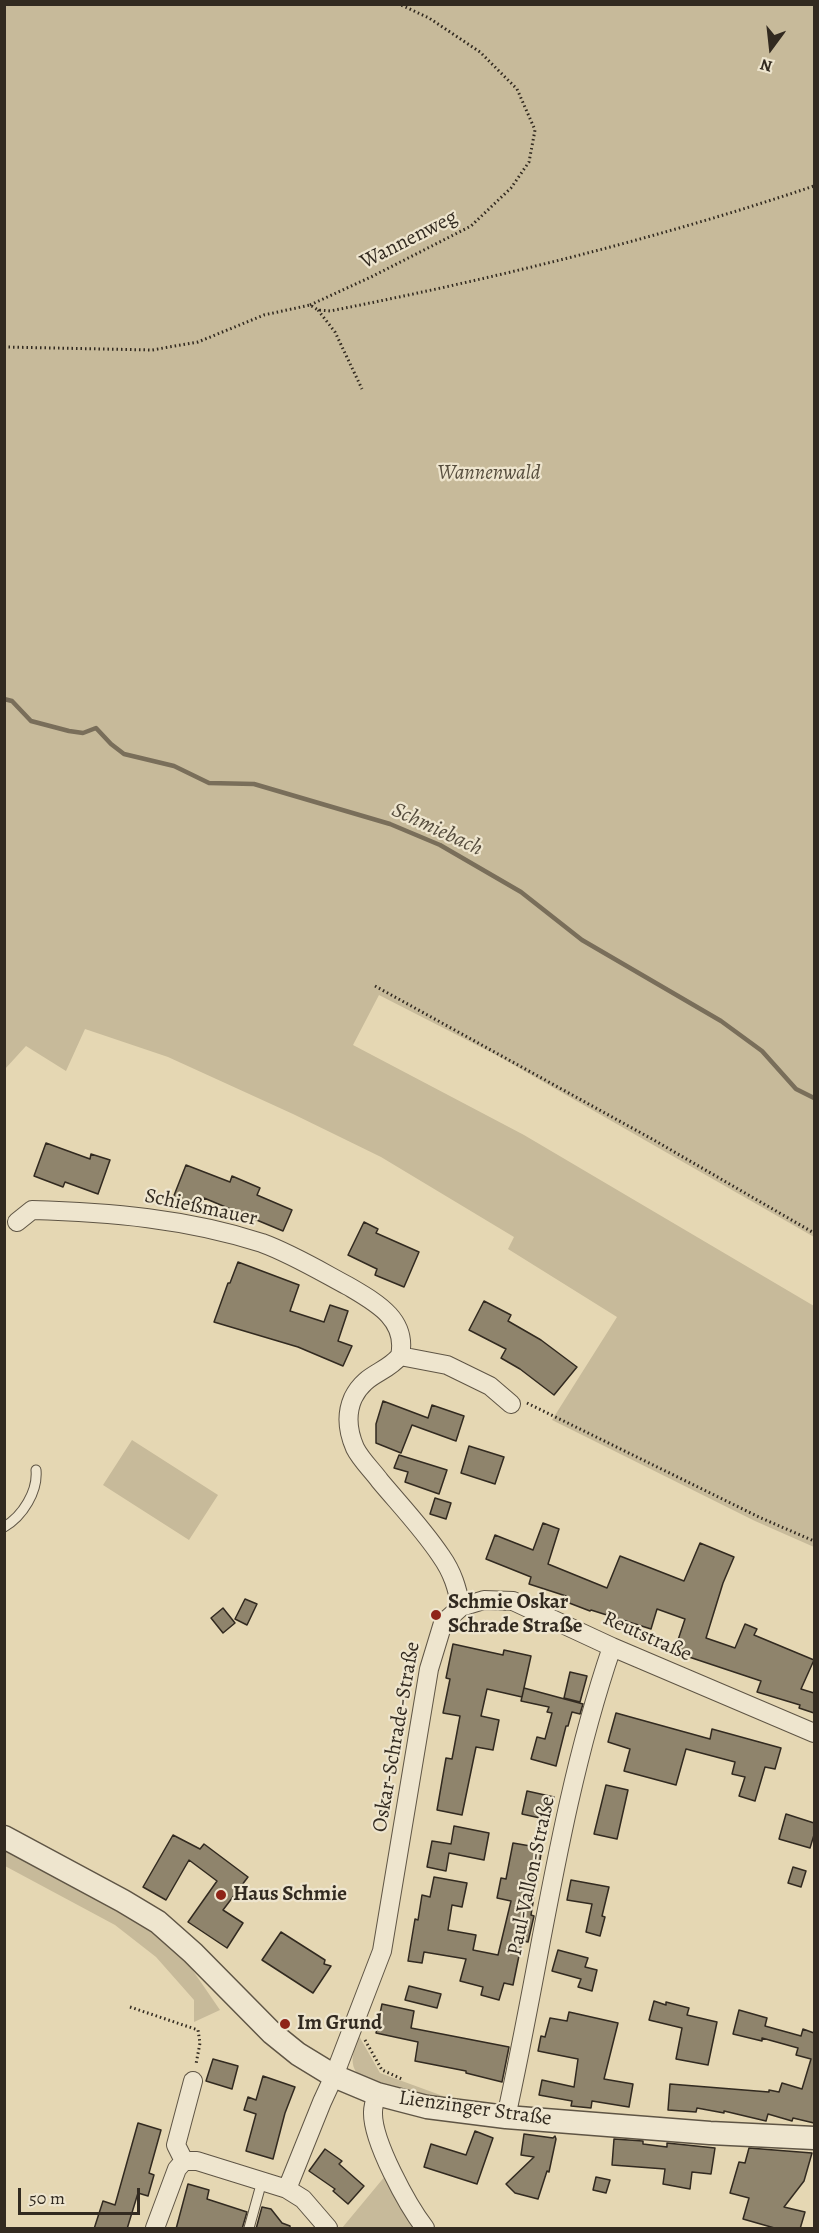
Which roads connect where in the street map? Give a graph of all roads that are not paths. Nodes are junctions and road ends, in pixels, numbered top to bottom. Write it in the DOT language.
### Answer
graph roads {
  1 [pos="17,1222"];
  2 [pos="400,1356"];
  3 [pos="511,1404"];
  4 [pos="36,1470"];
  5 [pos="4,1527"];
  6 [pos="460,1607"];
  7 [pos="612,1647"];
  8 [pos="814,1732"];
  9 [pos="4,1837"];
  10 [pos="334,2076"];
  11 [pos="193,2081"];
  12 [pos="377,2094"];
  13 [pos="506,2116"];
  14 [pos="814,2138"];
  15 [pos="184,2161"];
  16 [pos="262,2181"];
  17 [pos="287,2190"];
  18 [pos="155,2229"];
  19 [pos="249,2229"];
  20 [pos="328,2229"];
  21 [pos="425,2229"];
  1 -- 2 [label="street, Schießmauer"];
  2 -- 3 [label="street"];
  2 -- 6 [label="street"];
  4 -- 5 [label="lane"];
  6 -- 7 [label="street, Reutstraße"];
  6 -- 10 [label="street, Oskar-Schrade-Straße"];
  7 -- 8 [label="street, Reutstraße"];
  7 -- 13 [label="street, Paul-Vallon-Straße"];
  9 -- 10 [label="street, Lienzinger Straße"];
  10 -- 12 [label="street, Lienzinger Straße"];
  10 -- 17 [label="street"];
  11 -- 15 [label="street"];
  12 -- 13 [label="street, Lienzinger Straße"];
  12 -- 21 [label="street"];
  13 -- 14 [label="street, Lienzinger Straße"];
  15 -- 16 [label="street"];
  15 -- 18 [label="street"];
  16 -- 17 [label="street"];
  16 -- 19 [label="lane"];
  17 -- 20 [label="street"];
}
